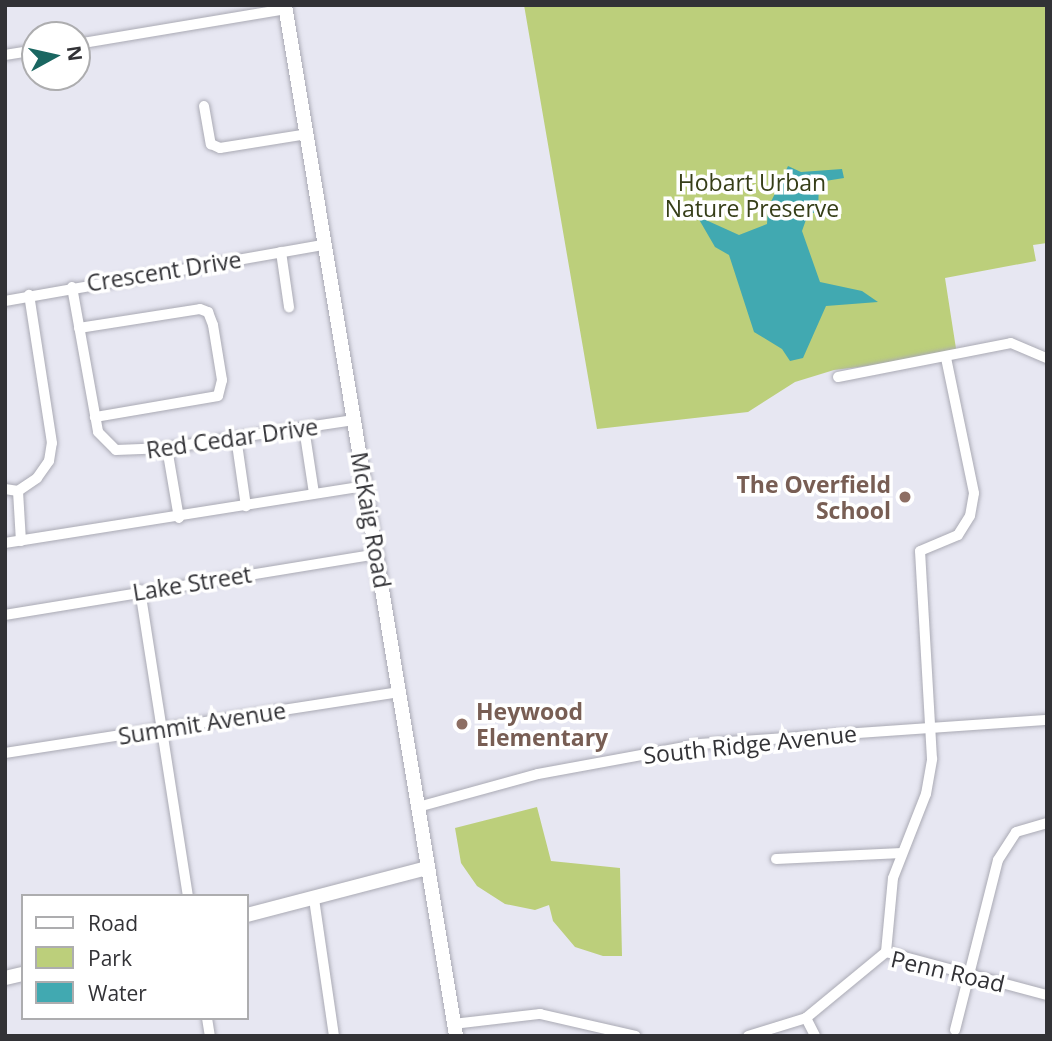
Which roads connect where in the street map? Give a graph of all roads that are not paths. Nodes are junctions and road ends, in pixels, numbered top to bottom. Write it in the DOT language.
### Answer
graph roads {
  1 [pos="285,7"];
  2 [pos="91,42"];
  3 [pos="204,106"];
  4 [pos="307,134"];
  5 [pos="324,245"];
  6 [pos="281,252"];
  7 [pos="72,286"];
  8 [pos="29,295"];
  9 [pos="5,301"];
  10 [pos="289,307"];
  11 [pos="79,328"];
  12 [pos="946,358"];
  13 [pos="1047,359"];
  14 [pos="838,377"];
  15 [pos="95,417"];
  16 [pos="354,419"];
  17 [pos="304,428"];
  18 [pos="236,437"];
  19 [pos="167,449"];
  20 [pos="366,485"];
  21 [pos="5,489"];
  22 [pos="18,491"];
  23 [pos="314,493"];
  24 [pos="246,506"];
  25 [pos="178,518"];
  26 [pos="21,541"];
  27 [pos="5,543"];
  28 [pos="378,554"];
  29 [pos="140,590"];
  30 [pos="5,615"];
  31 [pos="399,692"];
  32 [pos="1047,720"];
  33 [pos="930,727"];
  34 [pos="161,730"];
  35 [pos="5,753"];
  36 [pos="418,807"];
  37 [pos="1047,823"];
  38 [pos="902,853"];
  39 [pos="776,859"];
  40 [pos="427,868"];
  41 [pos="188,894"];
  42 [pos="314,899"];
  43 [pos="248,915"];
  44 [pos="886,952"];
  45 [pos="967,974"];
  46 [pos="1047,995"];
  47 [pos="806,1018"];
  48 [pos="455,1030"];
  49 [pos="955,1030"];
  50 [pos="602,1032"];
  51 [pos="334,1036"];
  52 [pos="636,1036"];
  53 [pos="748,1036"];
  54 [pos="815,1036"];
  1 -- 2 [label="street"];
  1 -- 4 [label="street, McKaig Road"];
  3 -- 4 [label="street"];
  4 -- 5 [label="street, McKaig Road"];
  5 -- 6 [label="street, Crescent Drive"];
  5 -- 16 [label="street, McKaig Road"];
  6 -- 7 [label="street, Crescent Drive"];
  6 -- 10 [label="street"];
  7 -- 8 [label="street, Crescent Drive"];
  7 -- 11 [label="street, Red Cedar Drive"];
  8 -- 9 [label="street, Crescent Drive"];
  8 -- 22 [label="street"];
  11 -- 15 [label="street, Red Cedar Drive"];
  11 -- 15 [label="street"];
  12 -- 13 [label="street"];
  12 -- 14 [label="street"];
  12 -- 33 [label="street"];
  15 -- 19 [label="street, Red Cedar Drive"];
  16 -- 17 [label="street, Red Cedar Drive"];
  16 -- 20 [label="street, McKaig Road"];
  17 -- 18 [label="street, Red Cedar Drive"];
  17 -- 23 [label="street"];
  18 -- 19 [label="street, Red Cedar Drive"];
  18 -- 24 [label="street"];
  19 -- 25 [label="street"];
  20 -- 23 [label="street"];
  20 -- 28 [label="street, McKaig Road"];
  21 -- 22 [label="street"];
  22 -- 26 [label="street"];
  23 -- 24 [label="street"];
  24 -- 25 [label="street"];
  25 -- 26 [label="street"];
  26 -- 27 [label="street"];
  28 -- 29 [label="street, Lake Street"];
  28 -- 31 [label="street, McKaig Road"];
  29 -- 30 [label="street, Lake Street"];
  29 -- 34 [label="street"];
  31 -- 34 [label="street, Summit Avenue"];
  31 -- 36 [label="street, McKaig Road"];
  32 -- 33 [label="street, South Ridge Avenue"];
  33 -- 36 [label="street, South Ridge Avenue"];
  33 -- 38 [label="street"];
  34 -- 35 [label="street, Summit Avenue"];
  34 -- 41 [label="street"];
  36 -- 40 [label="street, McKaig Road"];
  37 -- 45 [label="street"];
  38 -- 39 [label="street"];
  38 -- 44 [label="street"];
  40 -- 42 [label="street"];
  40 -- 48 [label="street, McKaig Road"];
  42 -- 43 [label="street"];
  42 -- 51 [label="street"];
  44 -- 45 [label="street, Penn Road"];
  44 -- 47 [label="street, Penn Road"];
  45 -- 46 [label="street, Penn Road"];
  45 -- 49 [label="street"];
  47 -- 53 [label="street, Penn Road"];
  47 -- 54 [label="street"];
  48 -- 50 [label="street"];
  50 -- 52 [label="street"];
}
